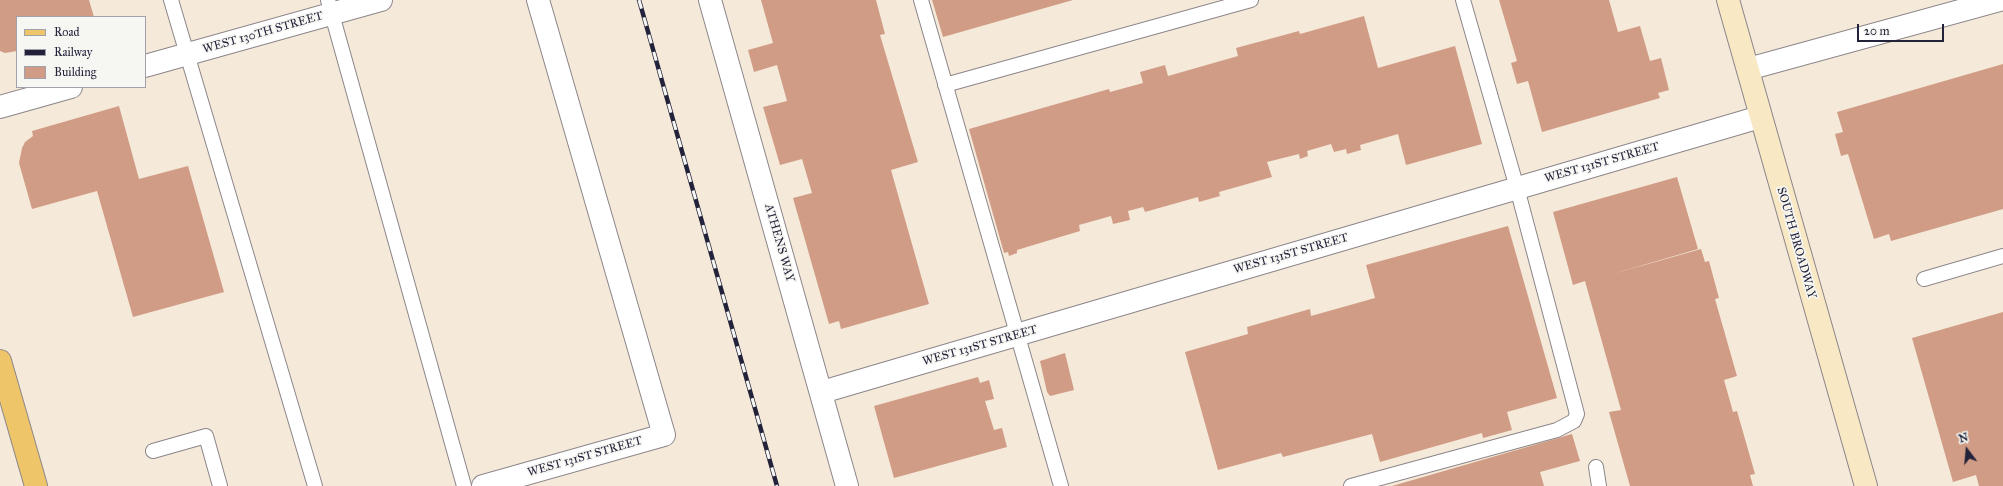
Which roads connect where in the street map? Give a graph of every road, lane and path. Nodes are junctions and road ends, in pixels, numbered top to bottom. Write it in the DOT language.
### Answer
graph roads {
  1 [pos="171,0"];
  2 [pos="381,0"];
  3 [pos="538,0"];
  4 [pos="710,0"];
  5 [pos="921,0"];
  6 [pos="1251,0"];
  7 [pos="1463,0"];
  8 [pos="1728,0"];
  9 [pos="2000,0"];
  10 [pos="330,7"];
  11 [pos="187,54"];
  12 [pos="146,66"];
  13 [pos="1748,69"];
  14 [pos="945,85"];
  15 [pos="66,88"];
  16 [pos="0,107"];
  17 [pos="1760,117"];
  18 [pos="1517,188"];
  19 [pos="2003,256"];
  20 [pos="1924,279"];
  21 [pos="1018,335"];
  22 [pos="0,361"];
  23 [pos="822,392"];
  24 [pos="6,404"];
  25 [pos="153,450"];
  26 [pos="1596,467"];
  27 [pos="1357,485"];
  28 [pos="36,486"];
  29 [pos="220,486"];
  30 [pos="315,486"];
  31 [pos="464,486"];
  32 [pos="483,486"];
  33 [pos="847,486"];
  34 [pos="1061,486"];
  35 [pos="1600,486"];
  36 [pos="1866,486"];
  1 -- 11 [label="lane"];
  2 -- 10 [label="street, WEST 130TH STREET"];
  3 -- 32 [label="street, WEST 131ST STREET"];
  4 -- 23 [label="street, ATHENS WAY"];
  5 -- 14 [label="lane"];
  6 -- 14 [label="lane"];
  7 -- 18 [label="lane"];
  8 -- 13 [label="main road, SOUTH BROADWAY"];
  9 -- 13 [label="street"];
  10 -- 11 [label="street, WEST 130TH STREET"];
  10 -- 31 [label="lane"];
  11 -- 12 [label="street, WEST 130TH STREET"];
  11 -- 30 [label="lane"];
  13 -- 17 [label="main road, SOUTH BROADWAY"];
  14 -- 21 [label="lane"];
  15 -- 16 [label="street"];
  17 -- 18 [label="street, WEST 131ST STREET"];
  17 -- 36 [label="main road, SOUTH BROADWAY"];
  18 -- 21 [label="street, WEST 131ST STREET"];
  18 -- 27 [label="lane"];
  19 -- 20 [label="lane"];
  21 -- 23 [label="street, WEST 131ST STREET"];
  21 -- 34 [label="lane"];
  22 -- 24 [label="main road"];
  23 -- 33 [label="street, ATHENS WAY"];
  24 -- 28 [label="main road"];
  25 -- 29 [label="lane"];
  26 -- 35 [label="lane"];
}
